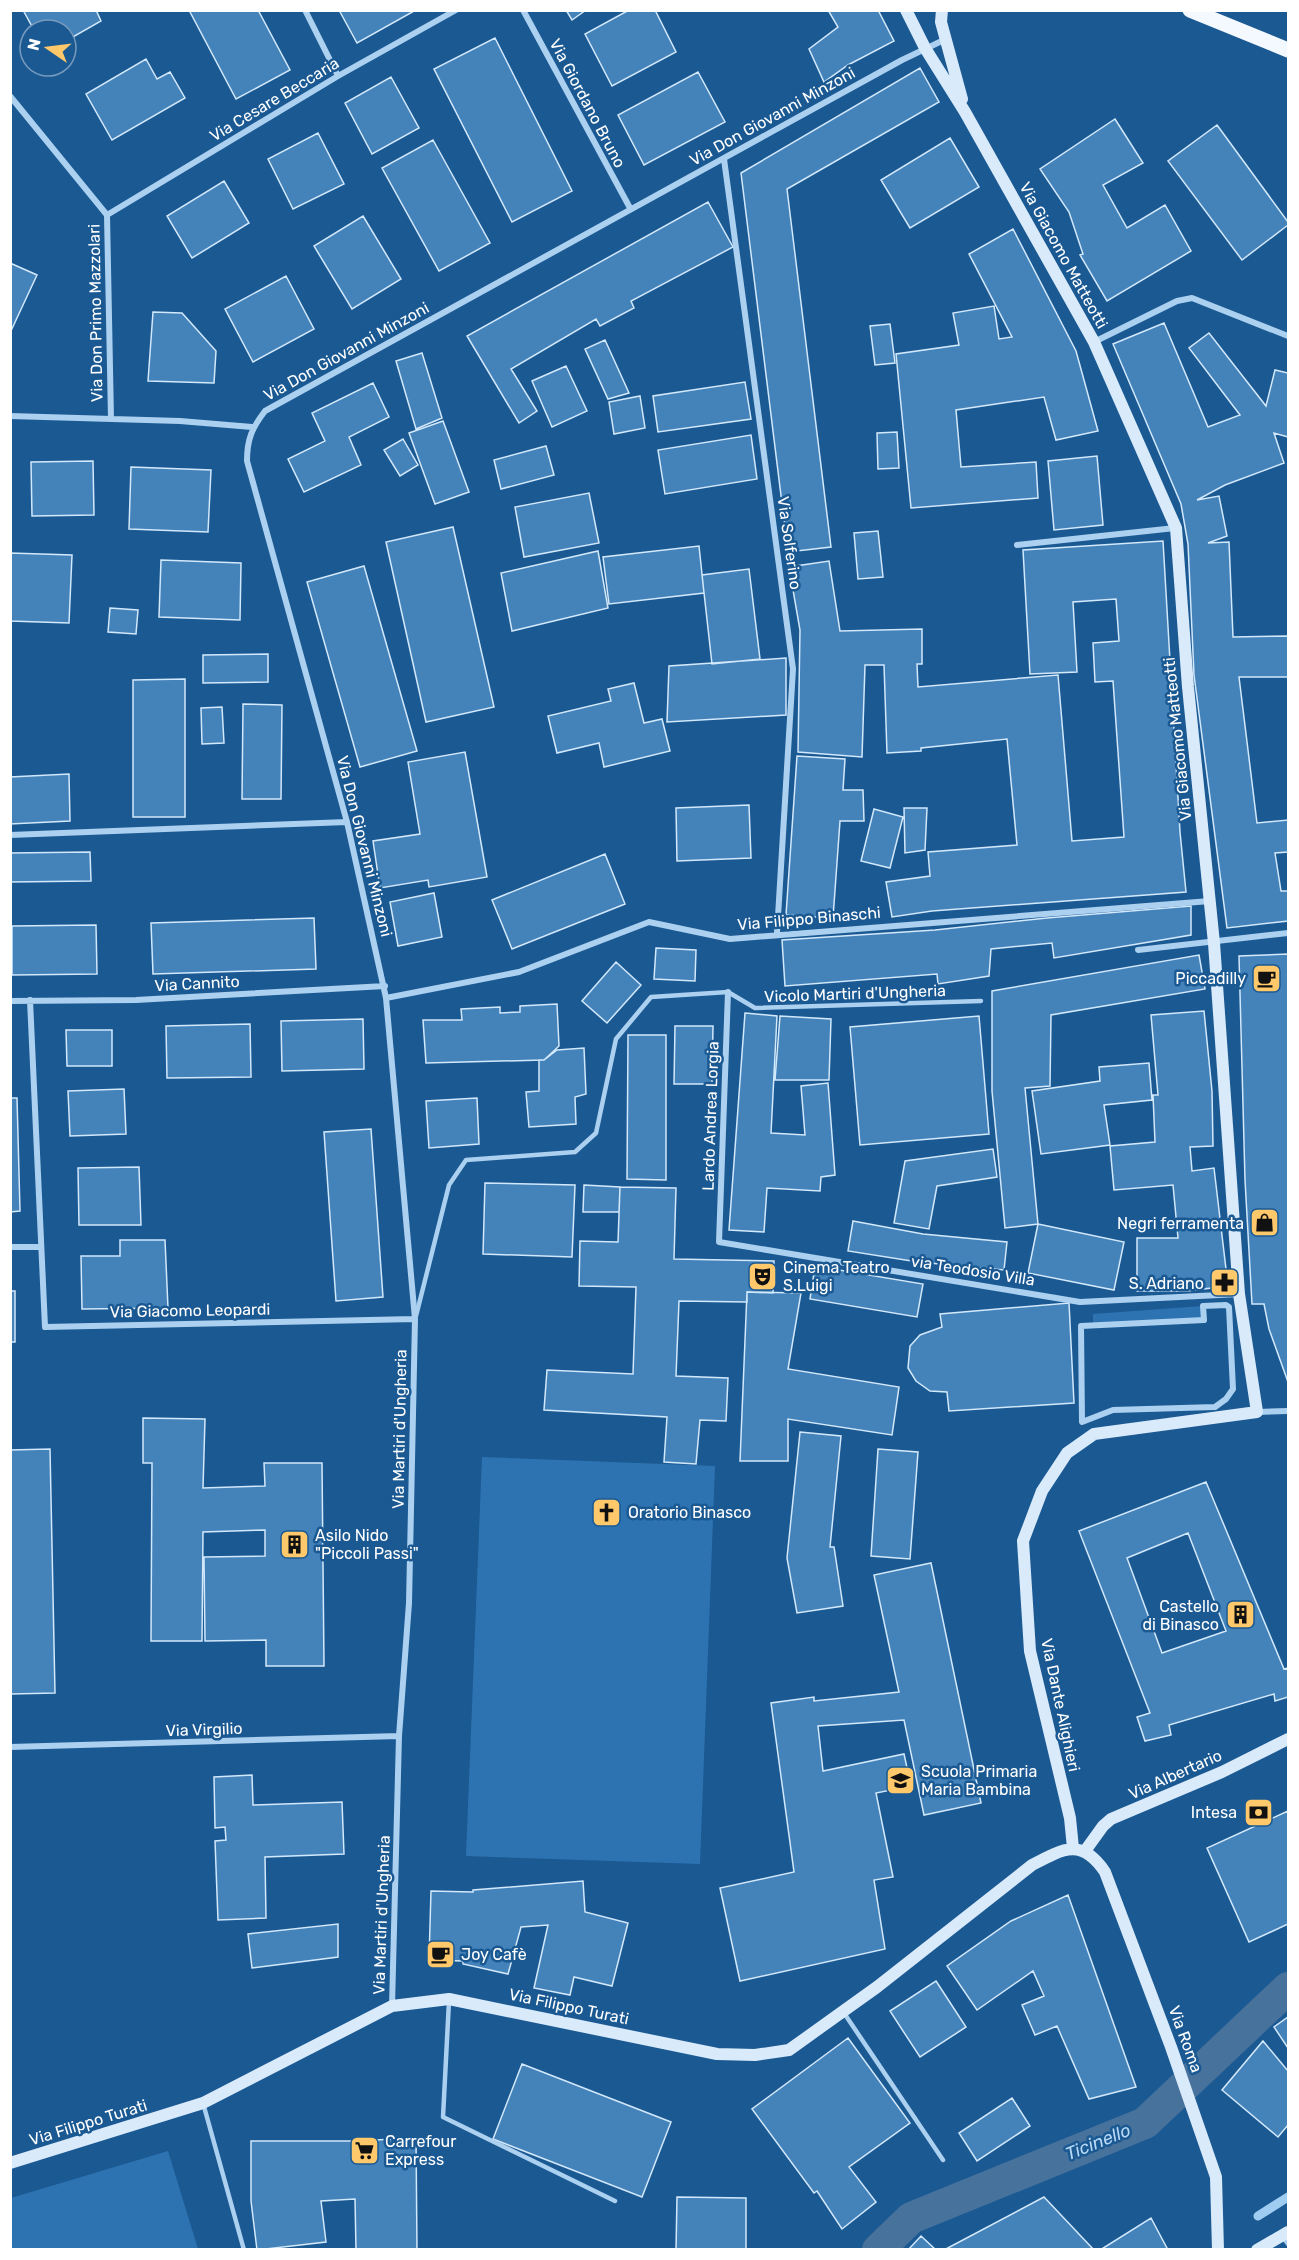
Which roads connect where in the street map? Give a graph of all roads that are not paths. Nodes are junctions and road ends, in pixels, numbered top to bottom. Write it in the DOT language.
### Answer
graph roads {
  1 [pos="305,10"];
  2 [pos="456,10"];
  3 [pos="523,10"];
  4 [pos="906,10"];
  5 [pos="942,10"];
  6 [pos="1190,10"];
  7 [pos="945,39"];
  8 [pos="925,48"];
  9 [pos="1288,50"];
  10 [pos="338,76"];
  11 [pos="10,96"];
  12 [pos="965,112"];
  13 [pos="724,159"];
  14 [pos="630,208"];
  15 [pos="107,215"];
  16 [pos="1288,336"];
  17 [pos="1094,342"];
  18 [pos="10,416"];
  19 [pos="111,419"];
  20 [pos="252,427"];
  21 [pos="1176,528"];
  22 [pos="1017,545"];
  23 [pos="348,822"];
  24 [pos="10,835"];
  25 [pos="1210,902"];
  26 [pos="777,933"];
  27 [pos="1288,933"];
  28 [pos="1214,943"];
  29 [pos="1138,950"];
  30 [pos="385,986"];
  31 [pos="728,992"];
  32 [pos="386,998"];
  33 [pos="30,1000"];
  34 [pos="10,1001"];
  35 [pos="981,1001"];
  36 [pos="719,1242"];
  37 [pos="10,1247"];
  38 [pos="41,1247"];
  39 [pos="1239,1294"];
  40 [pos="415,1319"];
  41 [pos="1288,1411"];
  42 [pos="1257,1412"];
  43 [pos="1082,1422"];
  44 [pos="399,1736"];
  45 [pos="1288,1739"];
  46 [pos="10,1747"];
  47 [pos="1079,1850"];
  48 [pos="449,1999"];
  49 [pos="392,2006"];
  50 [pos="843,2012"];
  51 [pos="202,2103"];
  52 [pos="943,2160"];
  53 [pos="10,2163"];
  54 [pos="615,2201"];
  55 [pos="1286,2237"];
  56 [pos="244,2250"];
  57 [pos="1218,2250"];
  58 [pos="1257,2250"];
  1 -- 10 [label="street"];
  2 -- 10 [label="street, Via Cesare Beccaria"];
  3 -- 14 [label="street, Via Giordano Bruno"];
  4 -- 8 [label="street, Via Giacomo Matteotti"];
  5 -- 7 [label="street, Via Giacomo Matteotti"];
  6 -- 9 [label="main road"];
  7 -- 8 [label="street, Via Don Giovanni Minzoni"];
  7 -- 12 [label="street, Via Giacomo Matteotti"];
  8 -- 12 [label="street, Via Giacomo Matteotti"];
  8 -- 13 [label="street, Via Don Giovanni Minzoni"];
  10 -- 15 [label="street, Via Cesare Beccaria"];
  11 -- 15 [label="street, Via Don Primo Mazzolari"];
  12 -- 17 [label="street, Via Giacomo Matteotti"];
  13 -- 14 [label="street, Via Don Giovanni Minzoni"];
  13 -- 26 [label="street, Via Solferino"];
  14 -- 20 [label="street, Via Don Giovanni Minzoni"];
  15 -- 19 [label="street, Via Don Primo Mazzolari"];
  16 -- 17 [label="street"];
  17 -- 21 [label="street, Via Giacomo Matteotti"];
  18 -- 19 [label="street"];
  19 -- 20 [label="street"];
  20 -- 23 [label="street, Via Don Giovanni Minzoni"];
  21 -- 22 [label="street"];
  21 -- 25 [label="street, Via Giacomo Matteotti"];
  23 -- 24 [label="street"];
  23 -- 30 [label="street, Via Don Giovanni Minzoni"];
  25 -- 26 [label="street, Via Filippo Binaschi"];
  25 -- 28 [label="street, Via Giacomo Matteotti"];
  26 -- 32 [label="street, Via Filippo Binaschi"];
  27 -- 28 [label="street"];
  28 -- 29 [label="street"];
  28 -- 39 [label="street, Via Giacomo Matteotti"];
  30 -- 32 [label="street, Via Don Giovanni Minzoni"];
  30 -- 33 [label="street, Via Cannito"];
  31 -- 35 [label="lane, Vicolo Martiri d'Ungheria"];
  31 -- 36 [label="street, Lardo Andrea Lorgia"];
  31 -- 40 [label="lane"];
  32 -- 40 [label="street, Via Martiri d'Ungheria"];
  33 -- 34 [label="street, Via Cannito"];
  33 -- 38 [label="street, Via Giacomo Leopardi"];
  36 -- 39 [label="street, via Teodosio Villa"];
  37 -- 38 [label="street"];
  38 -- 40 [label="street, Via Giacomo Leopardi"];
  39 -- 42 [label="street, Via Giacomo Matteotti"];
  40 -- 44 [label="street, Via Martiri d'Ungheria"];
  41 -- 42 [label="street"];
  42 -- 47 [label="street, Via Dante Alighieri"];
  43 -- 43 [label="street"];
  44 -- 46 [label="street, Via Virgilio"];
  44 -- 49 [label="street, Via Martiri d'Ungheria"];
  45 -- 47 [label="street, Via Albertario"];
  47 -- 50 [label="street, Via Filippo Turati"];
  47 -- 57 [label="street, Via Roma"];
  48 -- 49 [label="street, Via Filippo Turati"];
  48 -- 50 [label="street, Via Filippo Turati"];
  48 -- 54 [label="lane"];
  49 -- 51 [label="street, Via Filippo Turati"];
  50 -- 52 [label="lane"];
  51 -- 53 [label="street, Via Filippo Turati"];
  51 -- 56 [label="lane"];
  55 -- 58 [label="street"];
}
